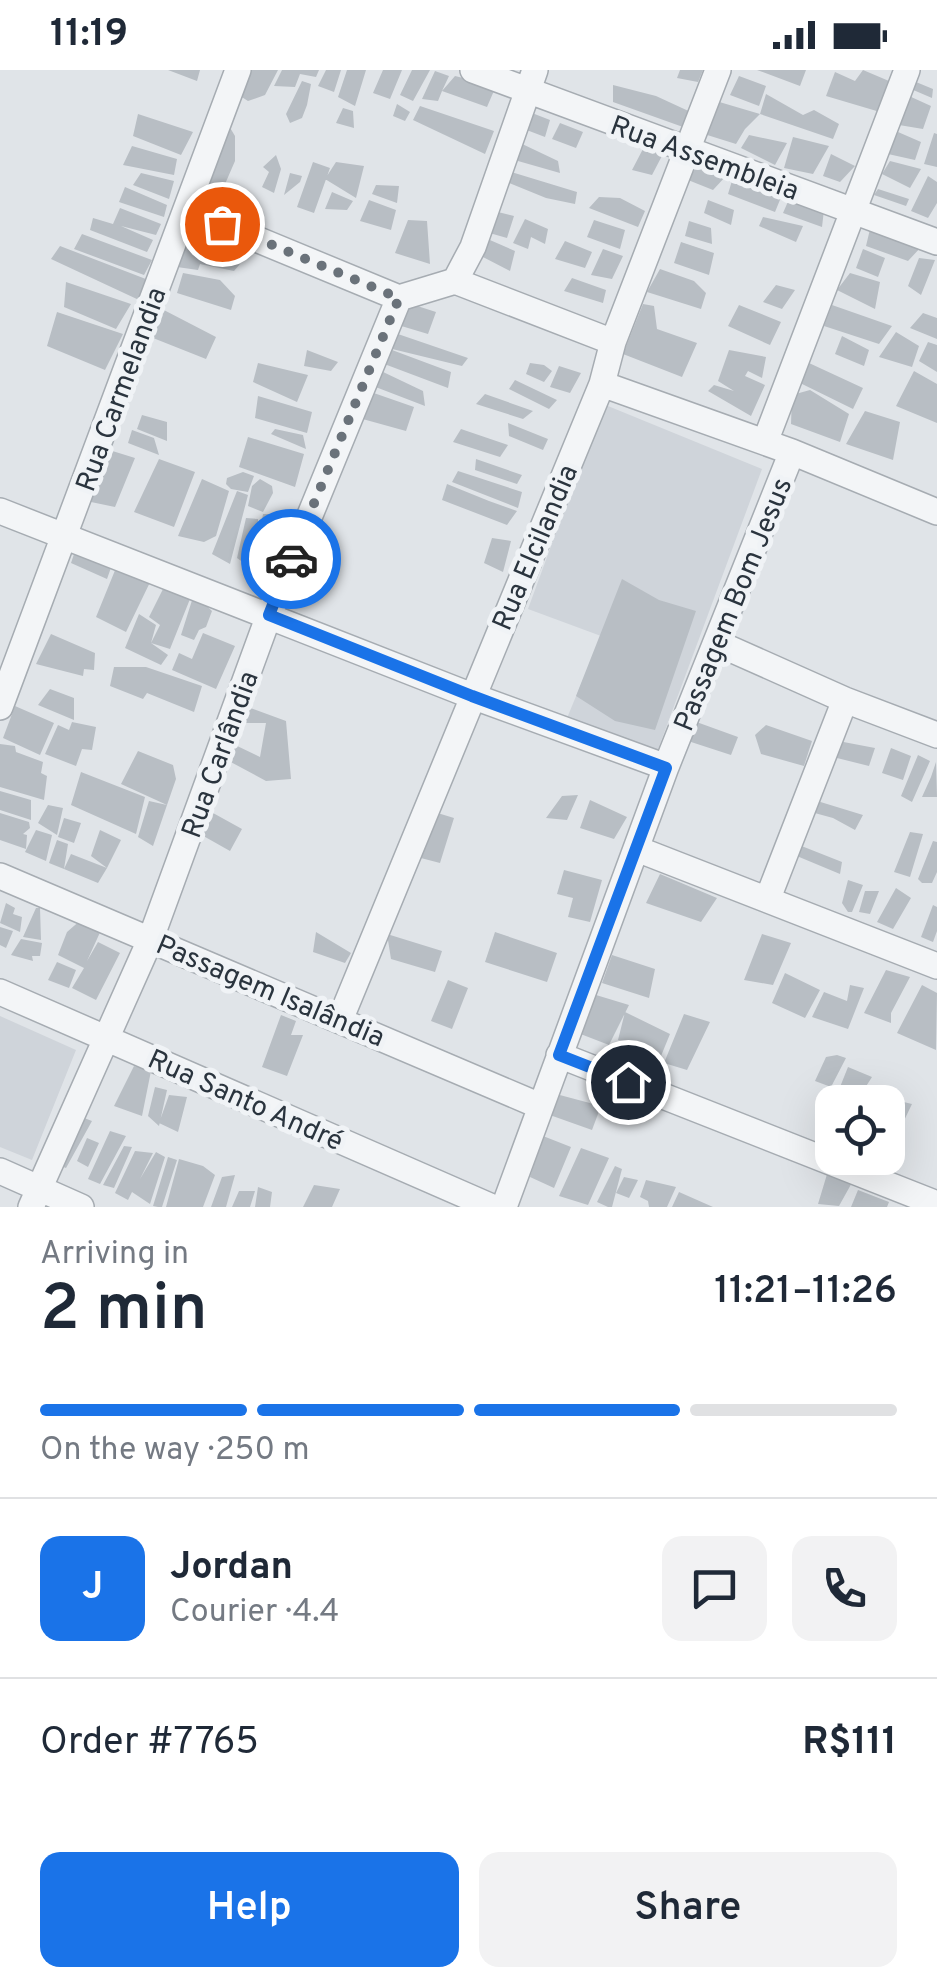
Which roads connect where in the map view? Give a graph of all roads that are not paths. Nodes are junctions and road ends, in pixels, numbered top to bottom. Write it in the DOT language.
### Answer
graph roads {
  1 [pos="238,70"];
  2 [pos="473,70"];
  3 [pos="718,70"];
  4 [pos="907,70"];
  5 [pos="532,80"];
  6 [pos="685,151"];
  7 [pos="186,210"];
  8 [pos="852,210"];
  9 [pos="937,242"];
  10 [pos="456,281"];
  11 [pos="399,298"];
  12 [pos="613,342"];
  13 [pos="602,384"];
  14 [pos="764,442"];
  15 [pos="792,452"];
  16 [pos="936,508"];
  17 [pos="0,511"];
  18 [pos="66,536"];
  19 [pos="269,615"];
  20 [pos="717,644"];
  21 [pos="472,696"];
  22 [pos="846,700"];
  23 [pos="0,706"];
  24 [pos="937,735"];
  25 [pos="666,768"];
  26 [pos="637,850"];
  27 [pos="0,876"];
  28 [pos="768,898"];
  29 [pos="152,938"];
  30 [pos="937,966"];
  31 [pos="0,992"];
  32 [pos="340,1020"];
  33 [pos="106,1037"];
  34 [pos="559,1055"];
  35 [pos="540,1106"];
  36 [pos="0,1170"];
  37 [pos="35,1198"];
  38 [pos="937,1204"];
  39 [pos="80,1207"];
  40 [pos="492,1207"];
  41 [pos="504,1207"];
  1 -- 7 [label="street, Rua Carmelandia"];
  2 -- 5 [label="street, Rua Assembleia"];
  3 -- 6 [label="street, Rua Elcilandia"];
  4 -- 8 [label="street"];
  5 -- 6 [label="street, Rua Assembleia"];
  5 -- 10 [label="street"];
  6 -- 8 [label="street, Rua Assembleia"];
  6 -- 12 [label="street, Rua Elcilandia"];
  7 -- 11 [label="street"];
  7 -- 18 [label="street, Rua Carmelandia"];
  8 -- 9 [label="street, Rua Assembleia"];
  8 -- 14 [label="street"];
  10 -- 11 [label="street"];
  10 -- 12 [label="street"];
  11 -- 19 [label="street, Rua Carlândia"];
  12 -- 13 [label="street, Rua Elcilandia"];
  13 -- 14 [label="street"];
  13 -- 21 [label="street, Rua Elcilandia"];
  14 -- 15 [label="street"];
  15 -- 16 [label="street"];
  15 -- 20 [label="street, Passagem Bom Jesus"];
  17 -- 18 [label="street"];
  18 -- 19 [label="street"];
  18 -- 23 [label="street, Rua Carmelandia"];
  19 -- 21 [label="street"];
  19 -- 29 [label="street, Rua Carlândia"];
  20 -- 22 [label="street"];
  20 -- 25 [label="street, Passagem Bom Jesus"];
  21 -- 25 [label="street"];
  21 -- 32 [label="street, Rua Elcilandia"];
  22 -- 24 [label="street"];
  22 -- 28 [label="street"];
  25 -- 26 [label="street, Passagem Bom Jesus"];
  26 -- 28 [label="street"];
  26 -- 34 [label="street, Passagem Bom Jesus"];
  27 -- 29 [label="street, Passagem Isalândia"];
  28 -- 30 [label="street"];
  29 -- 32 [label="street, Passagem Isalândia"];
  29 -- 33 [label="street, Rua Carlândia"];
  31 -- 33 [label="street, Rua Santo André"];
  32 -- 35 [label="street, Passagem Isalândia"];
  33 -- 37 [label="street, Rua Carlândia"];
  33 -- 40 [label="street, Rua Santo André"];
  34 -- 35 [label="street, Passagem Bom Jesus"];
  34 -- 38 [label="street"];
  35 -- 41 [label="street, Passagem Bom Jesus"];
  36 -- 37 [label="street"];
  37 -- 39 [label="street"];
}
